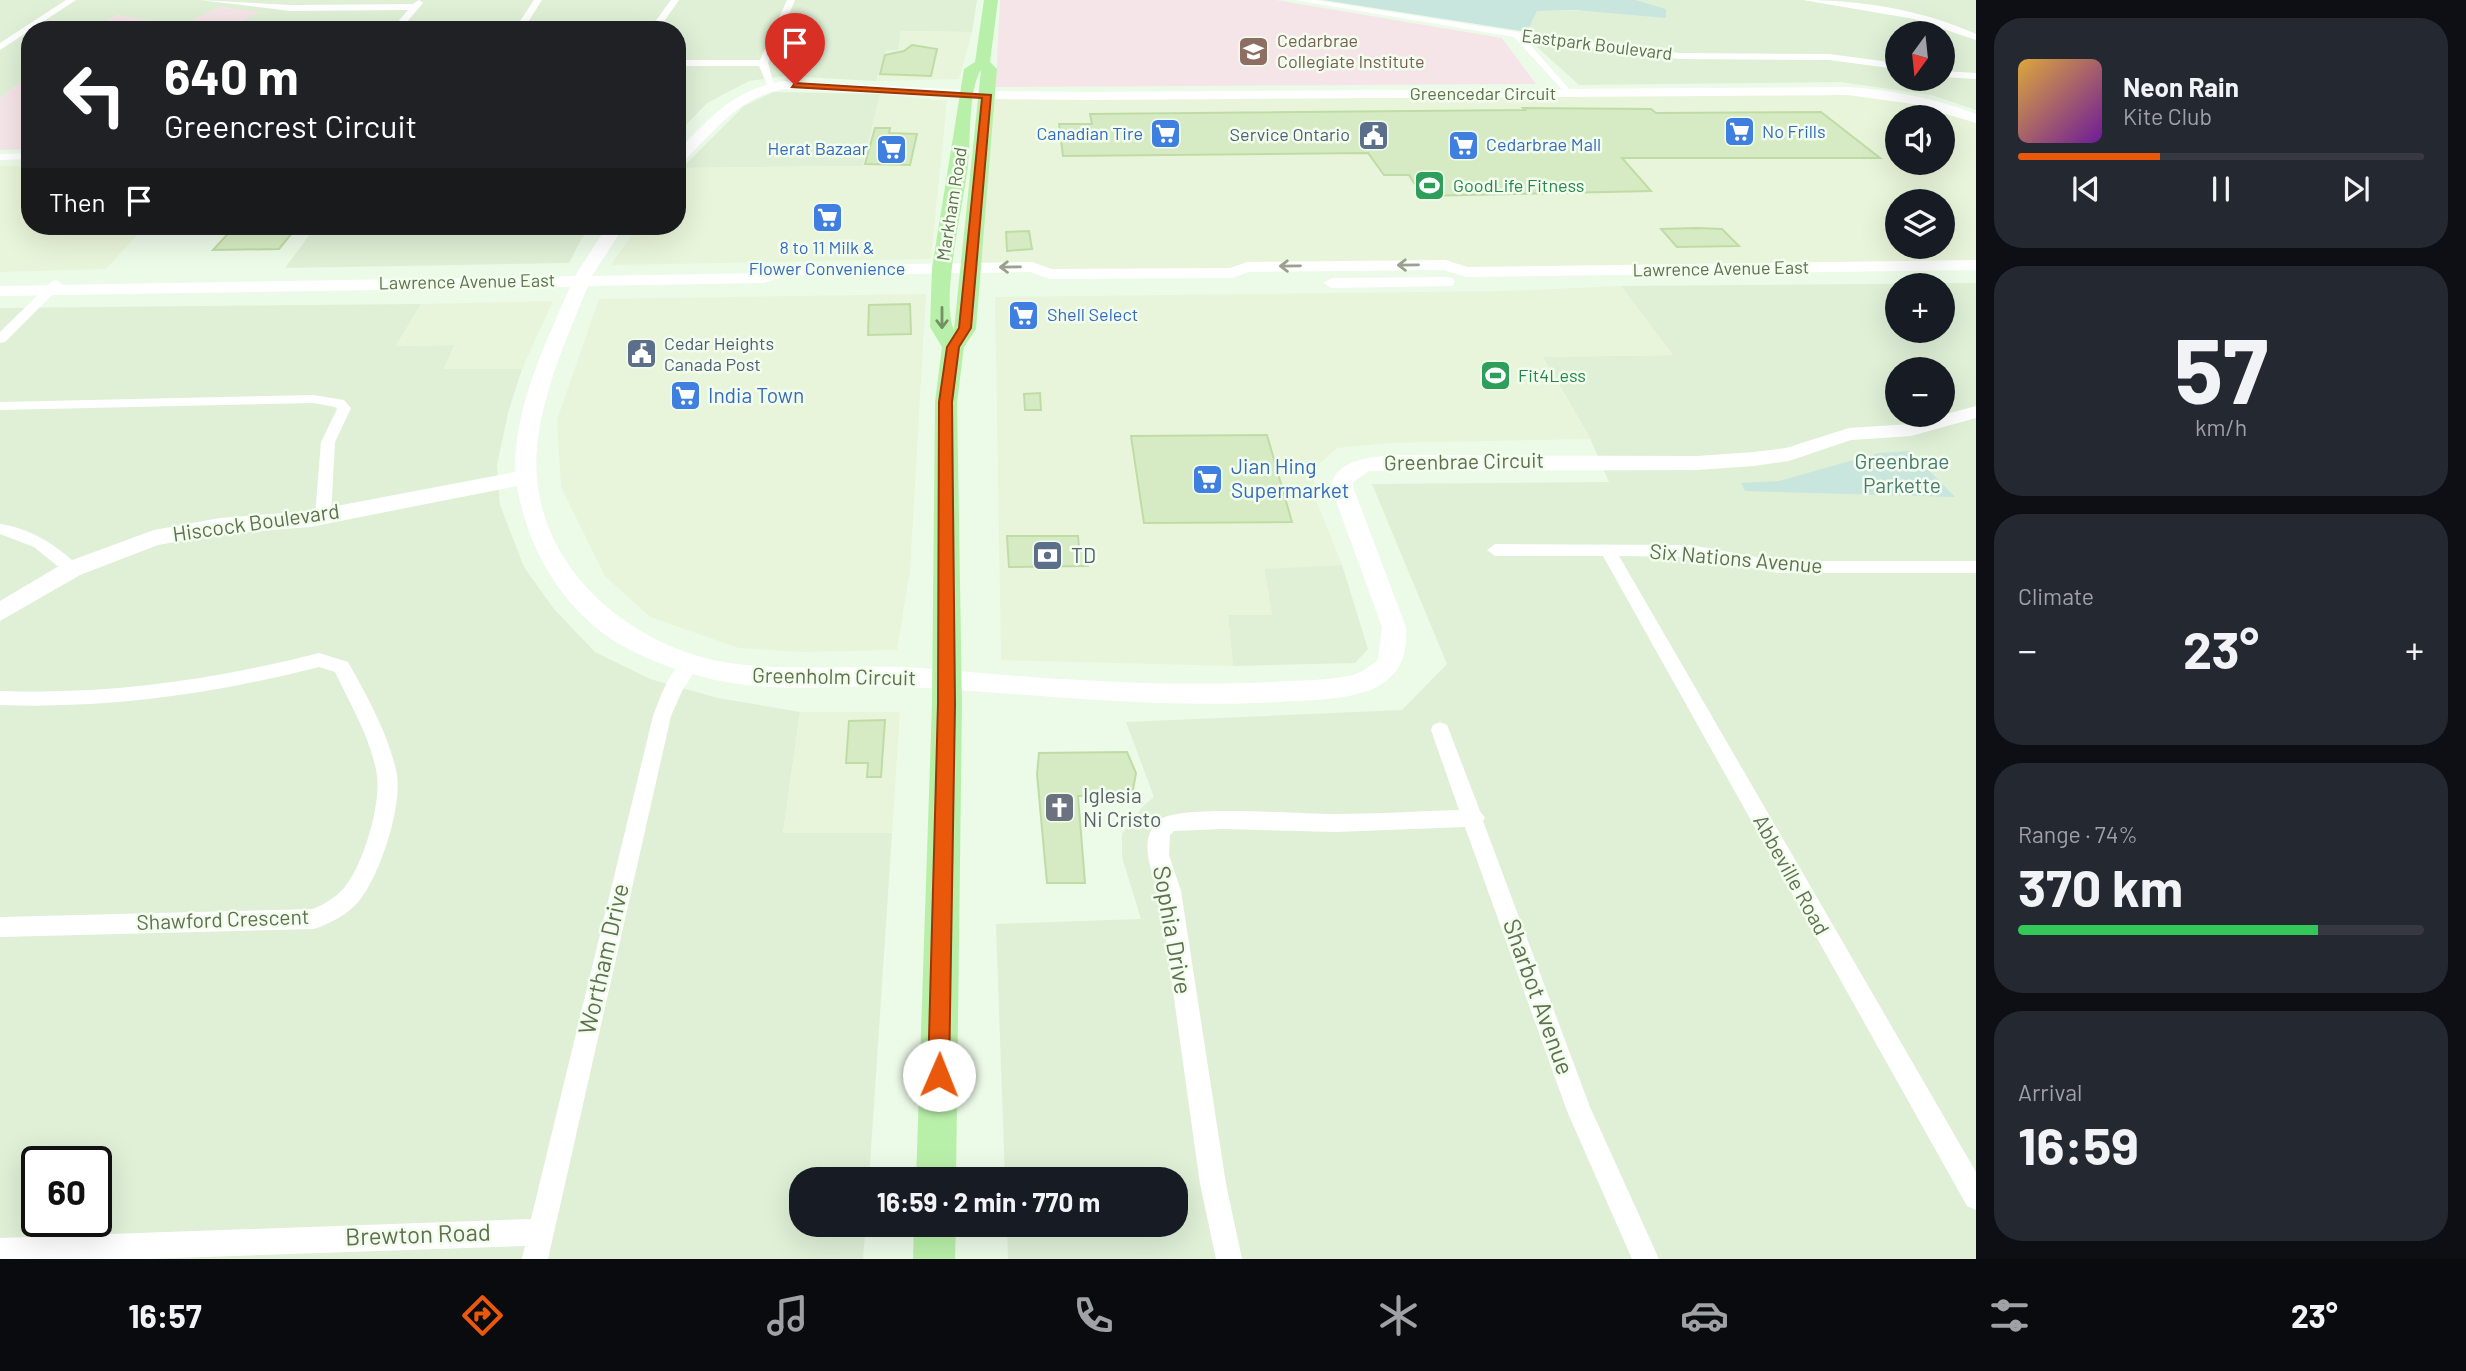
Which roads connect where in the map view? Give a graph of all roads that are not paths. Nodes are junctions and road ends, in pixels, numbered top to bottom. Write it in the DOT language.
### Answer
graph roads {
  1 [pos="72,0"];
  2 [pos="204,0"];
  3 [pos="299,0"];
  4 [pos="538,0"];
  5 [pos="675,0"];
  6 [pos="790,0"];
  7 [pos="991,0"];
  8 [pos="1299,0"];
  9 [pos="1807,0"];
  10 [pos="418,4"];
  11 [pos="290,8"];
  12 [pos="40,21"];
  13 [pos="403,21"];
  14 [pos="524,21"];
  15 [pos="660,21"];
  16 [pos="21,33"];
  17 [pos="1517,35"];
  18 [pos="1976,37"];
  19 [pos="0,47"];
  20 [pos="686,63"];
  21 [pos="763,63"];
  22 [pos="982,64"];
  23 [pos="1885,64"];
  24 [pos="1955,75"];
  25 [pos="1976,76"];
  26 [pos="772,86"];
  27 [pos="965,93"];
  28 [pos="1568,93"];
  29 [pos="987,95"];
  30 [pos="1976,119"];
  31 [pos="686,151"];
  32 [pos="21,156"];
  33 [pos="0,157"];
  34 [pos="608,235"];
  35 [pos="1976,265"];
  36 [pos="969,276"];
  37 [pos="942,277"];
  38 [pos="580,280"];
  39 [pos="52,287"];
  40 [pos="0,289"];
  41 [pos="0,339"];
  42 [pos="953,347"];
  43 [pos="0,406"];
  44 [pos="1976,412"];
  45 [pos="527,477"];
  46 [pos="323,516"];
  47 [pos="0,529"];
  48 [pos="1495,550"];
  49 [pos="1608,551"];
  50 [pos="1976,567"];
  51 [pos="72,569"];
  52 [pos="0,612"];
  53 [pos="689,666"];
  54 [pos="947,680"];
  55 [pos="0,698"];
  56 [pos="1440,730"];
  57 [pos="1475,818"];
  58 [pos="0,927"];
  59 [pos="936,1167"];
  60 [pos="1976,1197"];
  61 [pos="541,1232"];
  62 [pos="935,1237"];
  63 [pos="0,1251"];
  64 [pos="535,1259"];
  65 [pos="934,1259"];
  66 [pos="1229,1259"];
  67 [pos="1646,1259"];
  1 -- 12 [label="street"];
  2 -- 11 [label="street"];
  3 -- 11 [label="street"];
  4 -- 14 [label="street"];
  5 -- 15 [label="street"];
  6 -- 21 [label="street"];
  7 -- 22 [label="main road, Markham Road"];
  8 -- 17 [label="street, Eastpark Boulevard"];
  9 -- 18 [label="street"];
  10 -- 11 [label="street"];
  10 -- 13 [label="street"];
  16 -- 19 [label="street"];
  17 -- 23 [label="street, Eastpark Boulevard"];
  17 -- 28 [label="street"];
  20 -- 21 [label="street"];
  21 -- 26 [label="street"];
  22 -- 27 [label="main road, Markham Road"];
  22 -- 29 [label="main road, Markham Road"];
  24 -- 25 [label="street"];
  26 -- 27 [label="street, Greencedar Circuit"];
  26 -- 31 [label="street"];
  27 -- 29 [label="street, Greencedar Circuit"];
  27 -- 37 [label="main road, Markham Road"];
  28 -- 29 [label="street, Greencedar Circuit"];
  28 -- 30 [label="street, Greencedar Circuit"];
  29 -- 36 [label="main road, Markham Road"];
  32 -- 33 [label="street"];
  34 -- 38 [label="street, Greenholm Circuit"];
  35 -- 36 [label="street, Lawrence Avenue East"];
  36 -- 37 [label="street, Lawrence Avenue East"];
  36 -- 42 [label="main road, Markham Road"];
  37 -- 38 [label="street, Lawrence Avenue East"];
  37 -- 42 [label="main road, Markham Road, one-way"];
  38 -- 39 [label="street, Lawrence Avenue East"];
  38 -- 45 [label="street, Greenholm Circuit"];
  39 -- 40 [label="street, Lawrence Avenue East"];
  39 -- 41 [label="street"];
  42 -- 54 [label="main road, Markham Road"];
  43 -- 46 [label="street"];
  44 -- 54 [label="street, Greenbrae Circuit"];
  45 -- 46 [label="street, Hiscock Boulevard"];
  45 -- 53 [label="street, Greenholm Circuit"];
  46 -- 51 [label="street, Hiscock Boulevard"];
  47 -- 51 [label="street"];
  48 -- 49 [label="street, Six Nations Avenue"];
  49 -- 50 [label="street, Six Nations Avenue"];
  49 -- 60 [label="street, Abbeville Road"];
  51 -- 52 [label="street, Hiscock Boulevard"];
  53 -- 54 [label="street, Greenholm Circuit"];
  53 -- 61 [label="street, Wortham Drive"];
  54 -- 59 [label="main road, Markham Road"];
  55 -- 58 [label="street, Shawford Crescent"];
  56 -- 57 [label="street, Sharbot Avenue"];
  57 -- 66 [label="street, Sophia Drive"];
  57 -- 67 [label="street, Sharbot Avenue"];
  61 -- 63 [label="street, Brewton Road"];
  61 -- 64 [label="street, Wortham Drive"];
  62 -- 65 [label="main road"];
}
